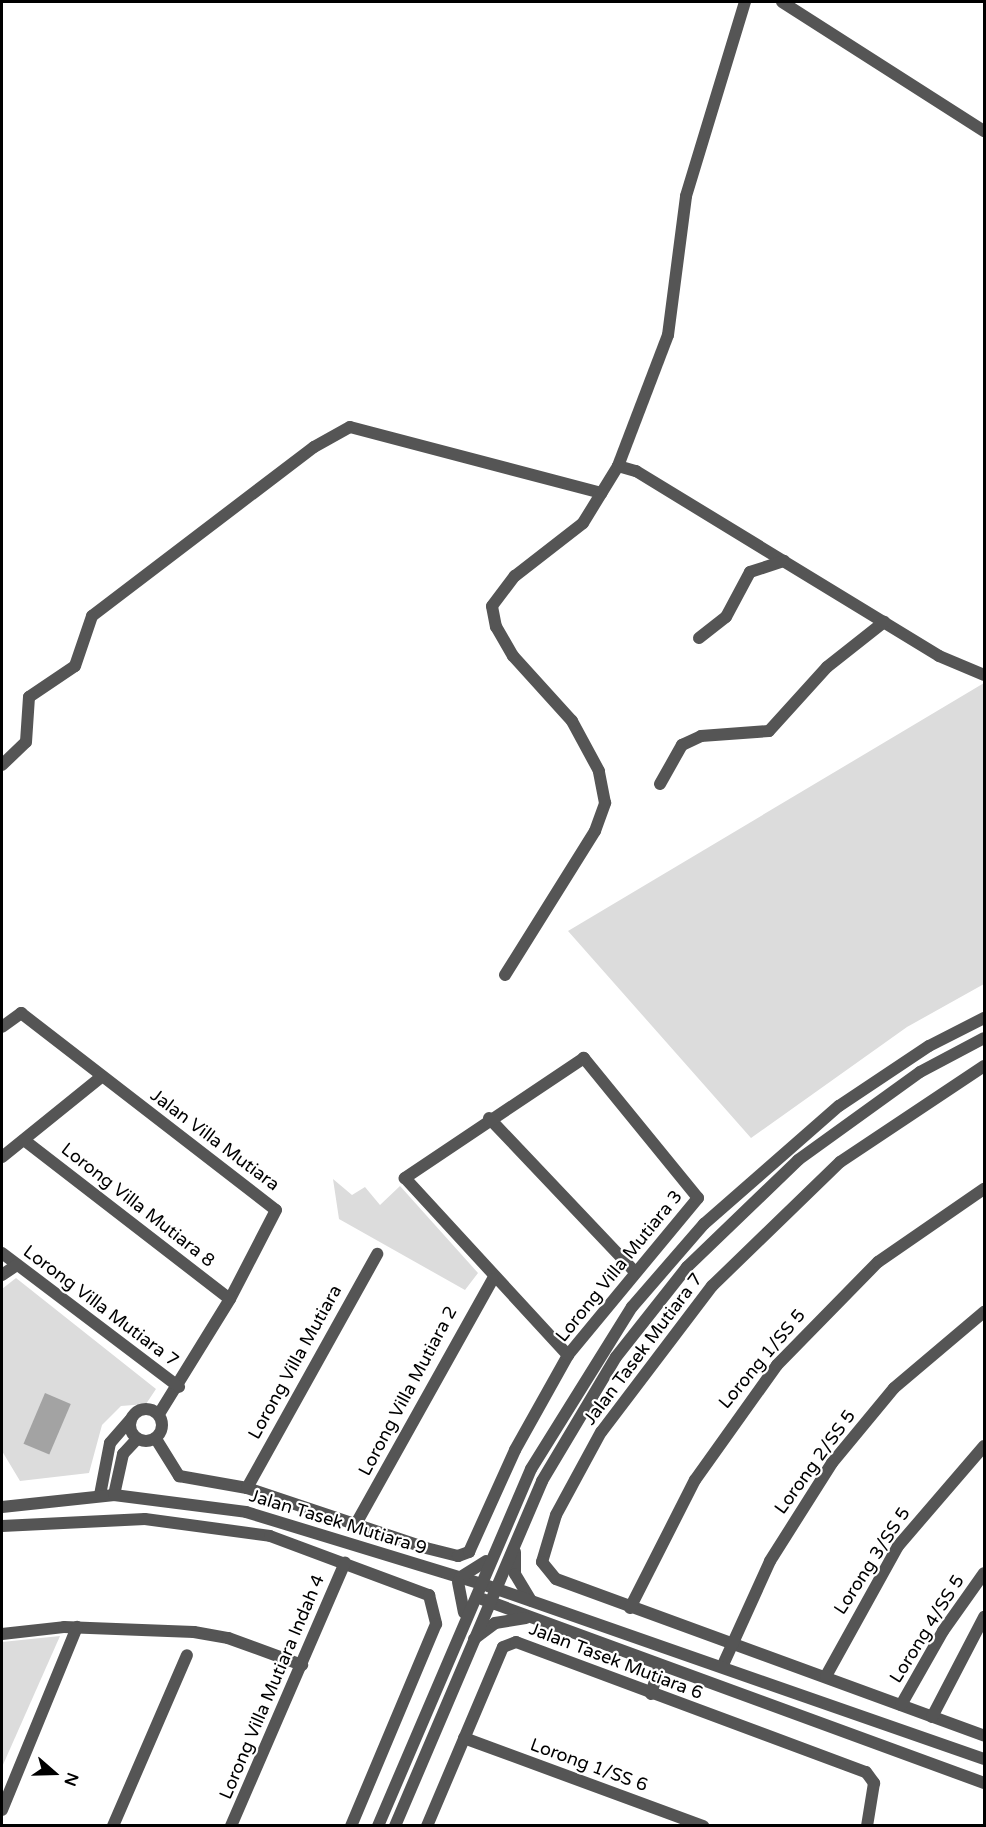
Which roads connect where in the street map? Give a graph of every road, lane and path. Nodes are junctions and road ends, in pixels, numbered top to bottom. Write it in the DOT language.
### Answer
graph roads {
  1 [pos="745,2"];
  2 [pos="782,2"];
  3 [pos="984,131"];
  4 [pos="618,466"];
  5 [pos="601,493"];
  6 [pos="784,561"];
  7 [pos="884,622"];
  8 [pos="699,638"];
  9 [pos="984,675"];
  10 [pos="2,765"];
  11 [pos="660,784"];
  12 [pos="505,975"];
  13 [pos="984,1018"];
  14 [pos="2,1027"];
  15 [pos="984,1038"];
  16 [pos="984,1066"];
  17 [pos="101,1077"];
  18 [pos="489,1118"];
  19 [pos="24,1140"];
  20 [pos="2,1157"];
  21 [pos="984,1189"];
  22 [pos="2,1253"];
  23 [pos="377,1254"];
  24 [pos="17,1265"];
  25 [pos="634,1270"];
  26 [pos="2,1275"];
  27 [pos="493,1279"];
  28 [pos="230,1299"];
  29 [pos="984,1312"];
  30 [pos="568,1355"];
  31 [pos="179,1387"];
  32 [pos="159,1414"];
  33 [pos="131,1419"];
  34 [pos="156,1438"];
  35 [pos="137,1439"];
  36 [pos="984,1446"];
  37 [pos="247,1488"];
  38 [pos="100,1495"];
  39 [pos="114,1495"];
  40 [pos="2,1507"];
  41 [pos="357,1522"];
  42 [pos="2,1526"];
  43 [pos="517,1539"];
  44 [pos="489,1558"];
  45 [pos="345,1563"];
  46 [pos="984,1573"];
  47 [pos="455,1578"];
  48 [pos="478,1582"];
  49 [pos="494,1588"];
  50 [pos="472,1595"];
  51 [pos="489,1601"];
  52 [pos="531,1602"];
  53 [pos="630,1608"];
  54 [pos="464,1616"];
  55 [pos="984,1617"];
  56 [pos="533,1618"];
  57 [pos="77,1627"];
  58 [pos="2,1635"];
  59 [pos="472,1641"];
  60 [pos="730,1643"];
  61 [pos="187,1655"];
  62 [pos="302,1665"];
  63 [pos="660,1665"];
  64 [pos="722,1667"];
  65 [pos="826,1676"];
  66 [pos="651,1694"];
  67 [pos="901,1705"];
  68 [pos="932,1717"];
  69 [pos="984,1736"];
  70 [pos="464,1738"];
  71 [pos="984,1759"];
  72 [pos="984,1783"];
  73 [pos="2,1810"];
  74 [pos="113,1826"];
  75 [pos="231,1826"];
  76 [pos="351,1826"];
  77 [pos="378,1826"];
  78 [pos="395,1826"];
  79 [pos="427,1826"];
  80 [pos="703,1826"];
  81 [pos="867,1826"];
  1 -- 4 [label="street"];
  2 -- 3 [label="street"];
  4 -- 5 [label="street"];
  4 -- 6 [label="street"];
  5 -- 10 [label="street"];
  5 -- 12 [label="street"];
  6 -- 7 [label="street"];
  6 -- 8 [label="street"];
  7 -- 9 [label="street"];
  7 -- 11 [label="street"];
  13 -- 44 [label="street, Jalan Tasek Mutiara 7"];
  14 -- 17 [label="street, Jalan Villa Mutiara"];
  15 -- 43 [label="street, Jalan Tasek Mutiara 7"];
  16 -- 53 [label="street, Jalan Tasek Mutiara 7"];
  17 -- 19 [label="street"];
  17 -- 28 [label="street, Jalan Villa Mutiara"];
  18 -- 25 [label="street"];
  18 -- 25 [label="street, Lorong Villa Mutiara 3"];
  18 -- 27 [label="street"];
  19 -- 20 [label="street"];
  19 -- 28 [label="street, Lorong Villa Mutiara 8"];
  21 -- 53 [label="street, Lorong 1/SS 5"];
  22 -- 24 [label="street, Lorong Villa Mutiara 7"];
  23 -- 37 [label="street, Lorong Villa Mutiara"];
  24 -- 26 [label="street"];
  24 -- 31 [label="street, Lorong Villa Mutiara 7"];
  25 -- 30 [label="street, Lorong Villa Mutiara 3"];
  27 -- 30 [label="street"];
  27 -- 41 [label="street, Lorong Villa Mutiara 2"];
  28 -- 31 [label="street, Jalan Villa Mutiara"];
  29 -- 60 [label="street, Lorong 2/SS 5"];
  30 -- 41 [label="street, Lorong Villa Mutiara 3"];
  31 -- 32 [label="street, Jalan Villa Mutiara"];
  32 -- 33 [label="street"];
  32 -- 34 [label="street"];
  33 -- 35 [label="street"];
  33 -- 38 [label="street"];
  34 -- 35 [label="street"];
  34 -- 37 [label="street"];
  35 -- 39 [label="street"];
  36 -- 65 [label="street, Lorong 3/SS 5"];
  37 -- 41 [label="street"];
  38 -- 39 [label="street, Jalan Tasek Mutiara 9"];
  38 -- 40 [label="street, Jalan Tasek Mutiara 9"];
  39 -- 47 [label="street, Jalan Tasek Mutiara 9"];
  42 -- 45 [label="street"];
  43 -- 49 [label="street, Jalan Tasek Mutiara 7"];
  43 -- 52 [label="street"];
  44 -- 47 [label="street"];
  44 -- 48 [label="street, Jalan Tasek Mutiara 7"];
  45 -- 62 [label="street, Lorong Villa Mutiara Indah 4"];
  45 -- 76 [label="street"];
  46 -- 67 [label="street, Lorong 4/SS 5"];
  47 -- 48 [label="street, Jalan Tasek Mutiara 9"];
  47 -- 50 [label="street, Jalan Tasek Mutiara 9"];
  47 -- 54 [label="street"];
  48 -- 49 [label="street, Jalan Tasek Mutiara 6"];
  48 -- 50 [label="street, Jalan Tasek Mutiara 7"];
  49 -- 51 [label="street"];
  49 -- 52 [label="street, Jalan Tasek Mutiara 6"];
  50 -- 51 [label="street, Jalan Tasek Mutiara 6"];
  50 -- 54 [label="street, Jalan Tasek Mutiara 7"];
  51 -- 56 [label="street, Jalan Tasek Mutiara 6"];
  51 -- 59 [label="street"];
  52 -- 64 [label="street, Jalan Tasek Mutiara 6"];
  53 -- 60 [label="street, Jalan Tasek Mutiara 7"];
  54 -- 77 [label="street, Jalan Tasek Mutiara 7"];
  55 -- 68 [label="street"];
  56 -- 59 [label="street"];
  56 -- 63 [label="street, Jalan Tasek Mutiara 6"];
  57 -- 58 [label="street"];
  57 -- 62 [label="street"];
  57 -- 73 [label="street"];
  59 -- 78 [label="street"];
  60 -- 64 [label="street, Lorong 2/SS 5"];
  60 -- 65 [label="street, Jalan Tasek Mutiara 7"];
  61 -- 74 [label="street"];
  62 -- 75 [label="street, Lorong Villa Mutiara Indah 4"];
  63 -- 66 [label="street"];
  63 -- 72 [label="street, Jalan Tasek Mutiara 6"];
  64 -- 71 [label="street, Jalan Tasek Mutiara 6"];
  65 -- 67 [label="street, Jalan Tasek Mutiara 7"];
  66 -- 70 [label="street, Jalan Tasek Mutiara 6"];
  66 -- 81 [label="street, Jalan Tasek Mutiara 6"];
  67 -- 68 [label="street, Jalan Tasek Mutiara 7"];
  68 -- 69 [label="street, Jalan Tasek Mutiara 7"];
  70 -- 79 [label="street, Jalan Tasek Mutiara 6"];
  70 -- 80 [label="street, Lorong 1/SS 6"];
}
